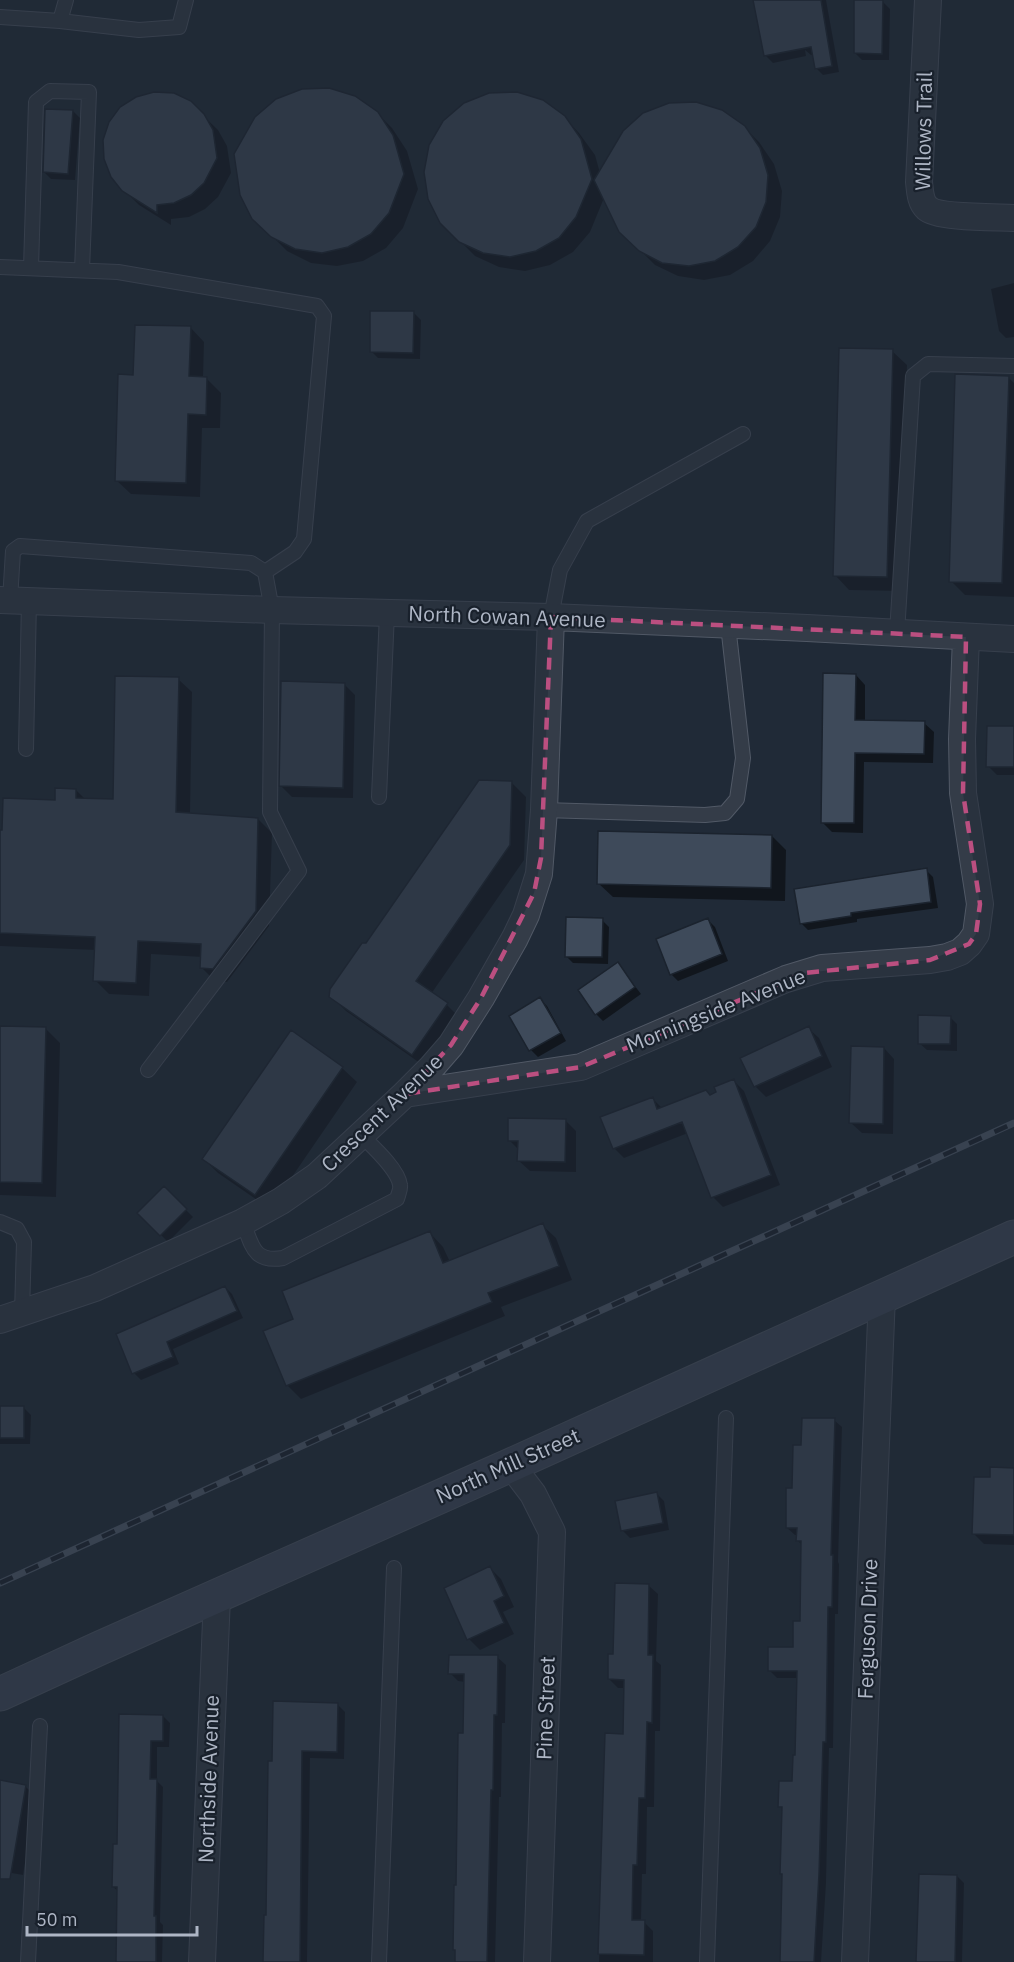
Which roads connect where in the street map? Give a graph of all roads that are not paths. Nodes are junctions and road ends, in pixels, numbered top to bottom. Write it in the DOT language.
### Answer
graph roads {
  1 [pos="66,0"];
  2 [pos="186,0"];
  3 [pos="928,0"];
  4 [pos="0,17"];
  5 [pos="60,21"];
  6 [pos="1014,218"];
  7 [pos="0,267"];
  8 [pos="31,268"];
  9 [pos="82,270"];
  10 [pos="1014,366"];
  11 [pos="743,434"];
  12 [pos="265,572"];
  13 [pos="13,600"];
  14 [pos="272,610"];
  15 [pos="387,613"];
  16 [pos="551,617"];
  17 [pos="728,624"];
  18 [pos="897,633"];
  19 [pos="966,637"];
  20 [pos="1014,639"];
  21 [pos="26,749"];
  22 [pos="379,797"];
  23 [pos="544,810"];
  24 [pos="148,1070"];
  25 [pos="405,1094"];
  26 [pos="361,1135"];
  27 [pos="0,1222"];
  28 [pos="243,1222"];
  29 [pos="1014,1237"];
  30 [pos="882,1295"];
  31 [pos="11,1316"];
  32 [pos="726,1418"];
  33 [pos="511,1465"];
  34 [pos="394,1568"];
  35 [pos="217,1596"];
  36 [pos="0,1694"];
  37 [pos="40,1726"];
  38 [pos="28,1962"];
  39 [pos="202,1962"];
  40 [pos="379,1962"];
  41 [pos="537,1962"];
  42 [pos="707,1962"];
  43 [pos="855,1962"];
  1 -- 5 [label="lane"];
  2 -- 5 [label="lane"];
  3 -- 6 [label="street, Willows Trail"];
  4 -- 5 [label="lane"];
  7 -- 8 [label="lane"];
  8 -- 9 [label="lane"];
  8 -- 9 [label="lane"];
  9 -- 12 [label="lane"];
  10 -- 18 [label="lane"];
  11 -- 16 [label="lane"];
  12 -- 13 [label="lane"];
  12 -- 14 [label="lane"];
  13 -- 14 [label="street, North Cowan Avenue"];
  13 -- 21 [label="lane"];
  14 -- 15 [label="street, North Cowan Avenue"];
  14 -- 24 [label="lane"];
  15 -- 16 [label="street, North Cowan Avenue"];
  15 -- 22 [label="lane"];
  16 -- 17 [label="street, North Cowan Avenue"];
  16 -- 23 [label="street, Crescent Avenue"];
  17 -- 18 [label="street, North Cowan Avenue"];
  17 -- 23 [label="lane"];
  18 -- 19 [label="street, North Cowan Avenue"];
  19 -- 20 [label="street, North Cowan Avenue"];
  19 -- 25 [label="street, Morningside Avenue"];
  23 -- 25 [label="street, Crescent Avenue"];
  25 -- 26 [label="street, Crescent Avenue"];
  26 -- 28 [label="street, Crescent Avenue"];
  26 -- 28 [label="lane"];
  27 -- 31 [label="lane"];
  28 -- 31 [label="street, Crescent Avenue"];
  29 -- 30 [label="main road, North Mill Street"];
  30 -- 33 [label="main road, North Mill Street"];
  30 -- 43 [label="street, Ferguson Drive"];
  32 -- 42 [label="lane"];
  33 -- 35 [label="main road, North Mill Street"];
  33 -- 41 [label="street, Pine Street"];
  34 -- 40 [label="lane"];
  35 -- 36 [label="main road, North Mill Street"];
  35 -- 39 [label="street, Northside Avenue"];
  37 -- 38 [label="lane"];
}
